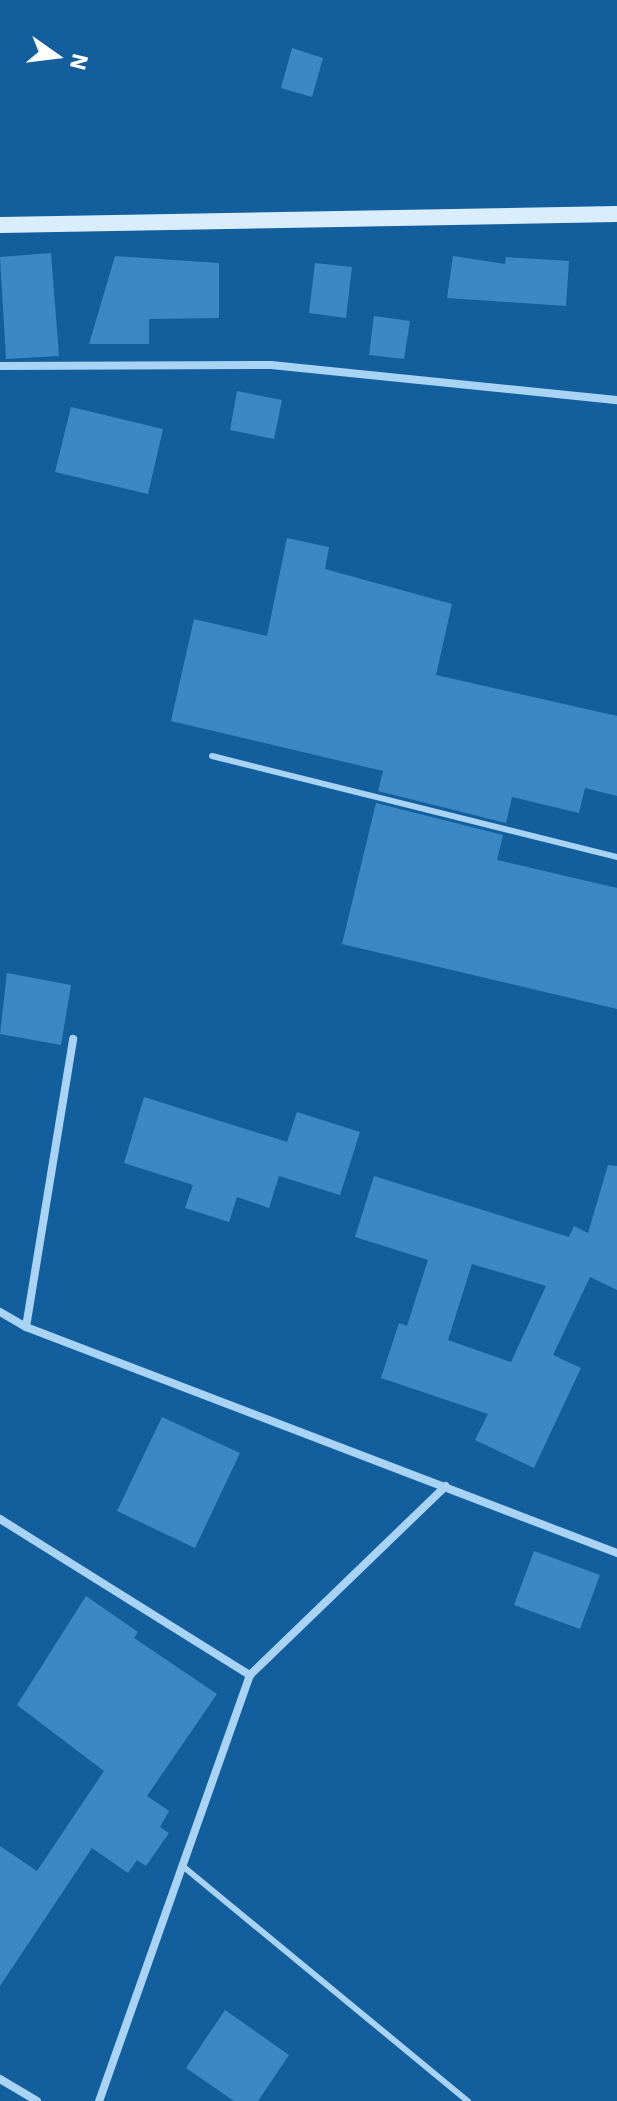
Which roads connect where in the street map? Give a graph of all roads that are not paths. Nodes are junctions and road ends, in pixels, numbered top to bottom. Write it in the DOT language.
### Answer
graph roads {
  1 [pos="617,214"];
  2 [pos="0,225"];
  3 [pos="0,366"];
  4 [pos="617,400"];
  5 [pos="212,756"];
  6 [pos="617,857"];
  7 [pos="73,1039"];
  8 [pos="0,1312"];
  9 [pos="26,1327"];
  10 [pos="446,1486"];
  11 [pos="0,1519"];
  12 [pos="617,1553"];
  13 [pos="250,1675"];
  14 [pos="185,1868"];
  15 [pos="0,2079"];
  16 [pos="37,2101"];
  17 [pos="99,2101"];
  18 [pos="468,2101"];
  1 -- 2 [label="street"];
  3 -- 4 [label="street"];
  5 -- 6 [label="lane"];
  7 -- 9 [label="street"];
  8 -- 9 [label="street"];
  9 -- 10 [label="street"];
  10 -- 12 [label="street"];
  10 -- 13 [label="street"];
  11 -- 13 [label="street"];
  13 -- 14 [label="street"];
  14 -- 17 [label="street"];
  14 -- 18 [label="lane"];
  15 -- 16 [label="street"];
}
